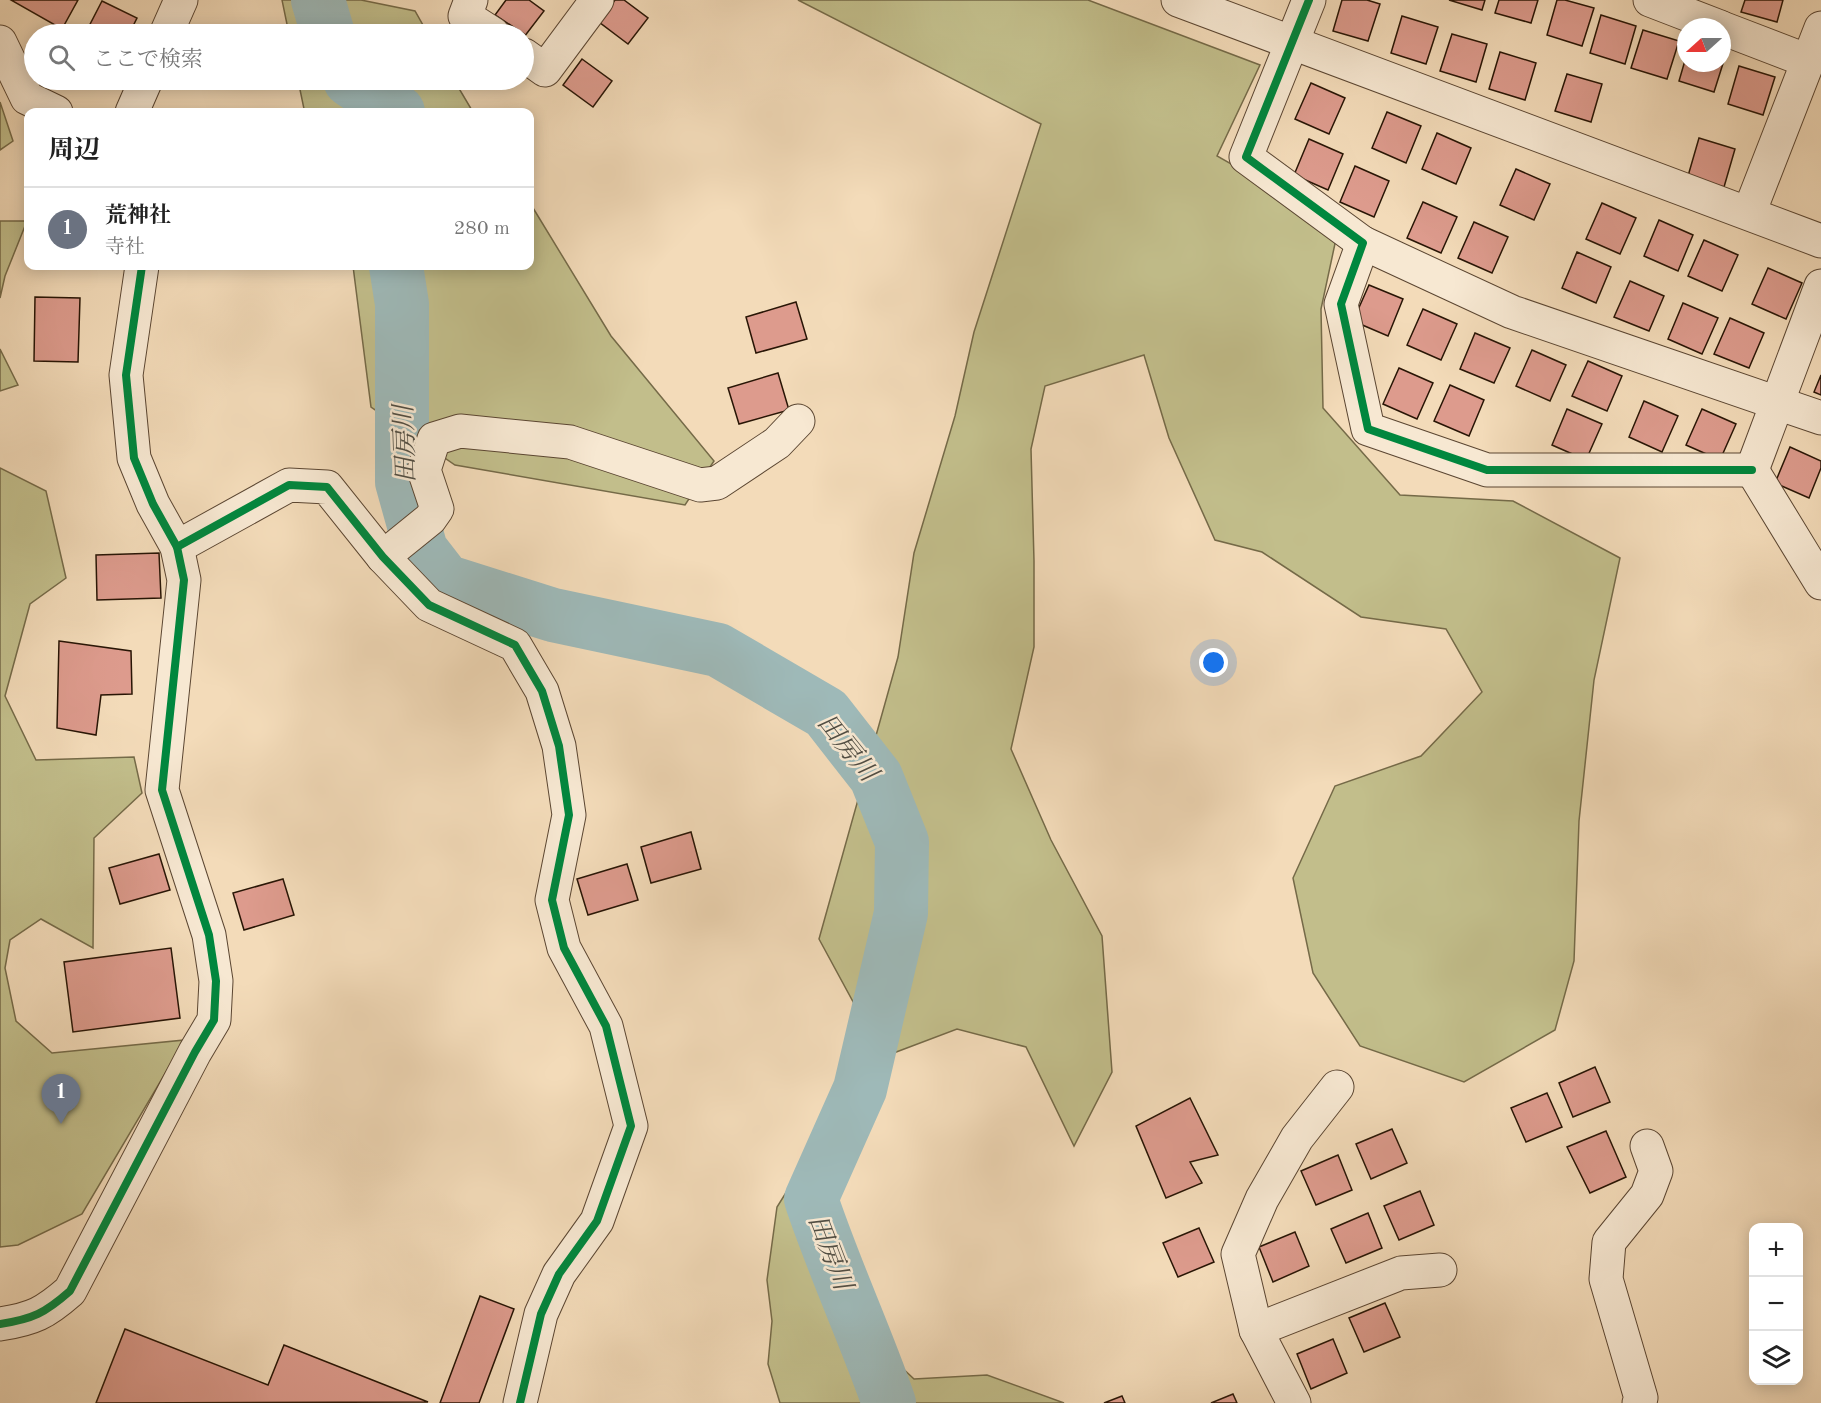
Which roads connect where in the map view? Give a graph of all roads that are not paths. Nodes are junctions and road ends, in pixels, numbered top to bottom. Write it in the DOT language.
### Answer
graph roads {
  1 [pos="471,0"];
  2 [pos="597,0"];
  3 [pos="1178,0"];
  4 [pos="1309,0"];
  5 [pos="1650,0"];
  6 [pos="1697,18"];
  7 [pos="477,24"];
  8 [pos="1821,28"];
  9 [pos="1731,31"];
  10 [pos="0,42"];
  11 [pos="1293,43"];
  12 [pos="1808,61"];
  13 [pos="534,63"];
  14 [pos="142,90"];
  15 [pos="48,108"];
  16 [pos="134,108"];
  17 [pos="1749,213"];
  18 [pos="1821,241"];
  19 [pos="1363,243"];
  20 [pos="141,270"];
  21 [pos="1821,286"];
  22 [pos="1777,402"];
  23 [pos="1821,418"];
  24 [pos="798,421"];
  25 [pos="1752,470"];
  26 [pos="177,547"];
  27 [pos="389,552"];
  28 [pos="1821,583"];
  29 [pos="1337,1087"];
  30 [pos="1647,1146"];
  31 [pos="1440,1270"];
  32 [pos="0,1324"];
  33 [pos="1256,1330"];
  34 [pos="520,1403"];
  35 [pos="1294,1403"];
  36 [pos="1639,1403"];
  1 -- 7 [label="street"];
  2 -- 13 [label="street"];
  3 -- 11 [label="street"];
  4 -- 11 [label="street"];
  5 -- 6 [label="street"];
  8 -- 12 [label="street"];
  9 -- 12 [label="street"];
  10 -- 15 [label="street"];
  11 -- 17 [label="street"];
  11 -- 19 [label="street"];
  12 -- 17 [label="street"];
  14 -- 16 [label="street"];
  17 -- 18 [label="street"];
  19 -- 22 [label="street"];
  19 -- 25 [label="street"];
  20 -- 26 [label="street"];
  21 -- 22 [label="street"];
  22 -- 23 [label="street"];
  22 -- 25 [label="street"];
  24 -- 27 [label="street"];
  25 -- 28 [label="street"];
  26 -- 27 [label="street"];
  26 -- 32 [label="street"];
  27 -- 34 [label="street"];
  29 -- 33 [label="street"];
  30 -- 36 [label="street"];
  31 -- 33 [label="street"];
  33 -- 35 [label="street"];
}
